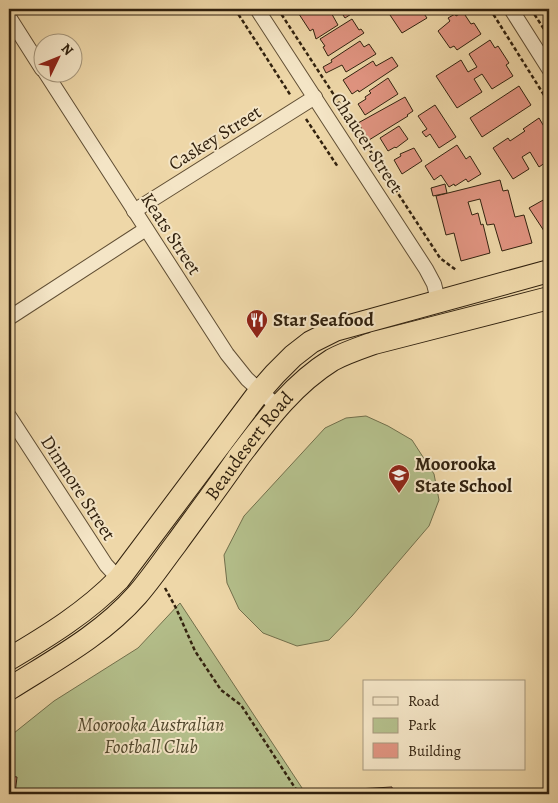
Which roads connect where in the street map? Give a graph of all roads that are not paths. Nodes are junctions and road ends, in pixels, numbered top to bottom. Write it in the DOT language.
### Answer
graph roads {
  1 [pos="257,9"];
  2 [pos="511,9"];
  3 [pos="9,17"];
  4 [pos="32,53"];
  5 [pos="549,69"];
  6 [pos="51,82"];
  7 [pos="315,97"];
  8 [pos="134,211"];
  9 [pos="146,229"];
  10 [pos="549,271"];
  11 [pos="549,298"];
  12 [pos="438,300"];
  13 [pos="9,318"];
  14 [pos="260,391"];
  15 [pos="278,407"];
  16 [pos="9,416"];
  17 [pos="119,579"];
  18 [pos="9,659"];
  19 [pos="9,689"];
  1 -- 7 [label="street, Chaucer Street"];
  2 -- 5 [label="street"];
  3 -- 4 [label="street"];
  6 -- 8 [label="street, Keats Street"];
  7 -- 8 [label="street, Caskey Street"];
  7 -- 12 [label="street, Chaucer Street"];
  8 -- 9 [label="street, Keats Street"];
  9 -- 13 [label="street"];
  9 -- 14 [label="street, Keats Street"];
  10 -- 12 [label="highway, Beaudesert Road"];
  11 -- 15 [label="highway, Beaudesert Road"];
  12 -- 14 [label="highway, Beaudesert Road"];
  14 -- 15 [label="street, Keats Street"];
  14 -- 17 [label="highway, Beaudesert Road"];
  15 -- 19 [label="highway, Beaudesert Road"];
  16 -- 17 [label="street, Dinmore Street"];
  17 -- 18 [label="highway, Beaudesert Road"];
}
